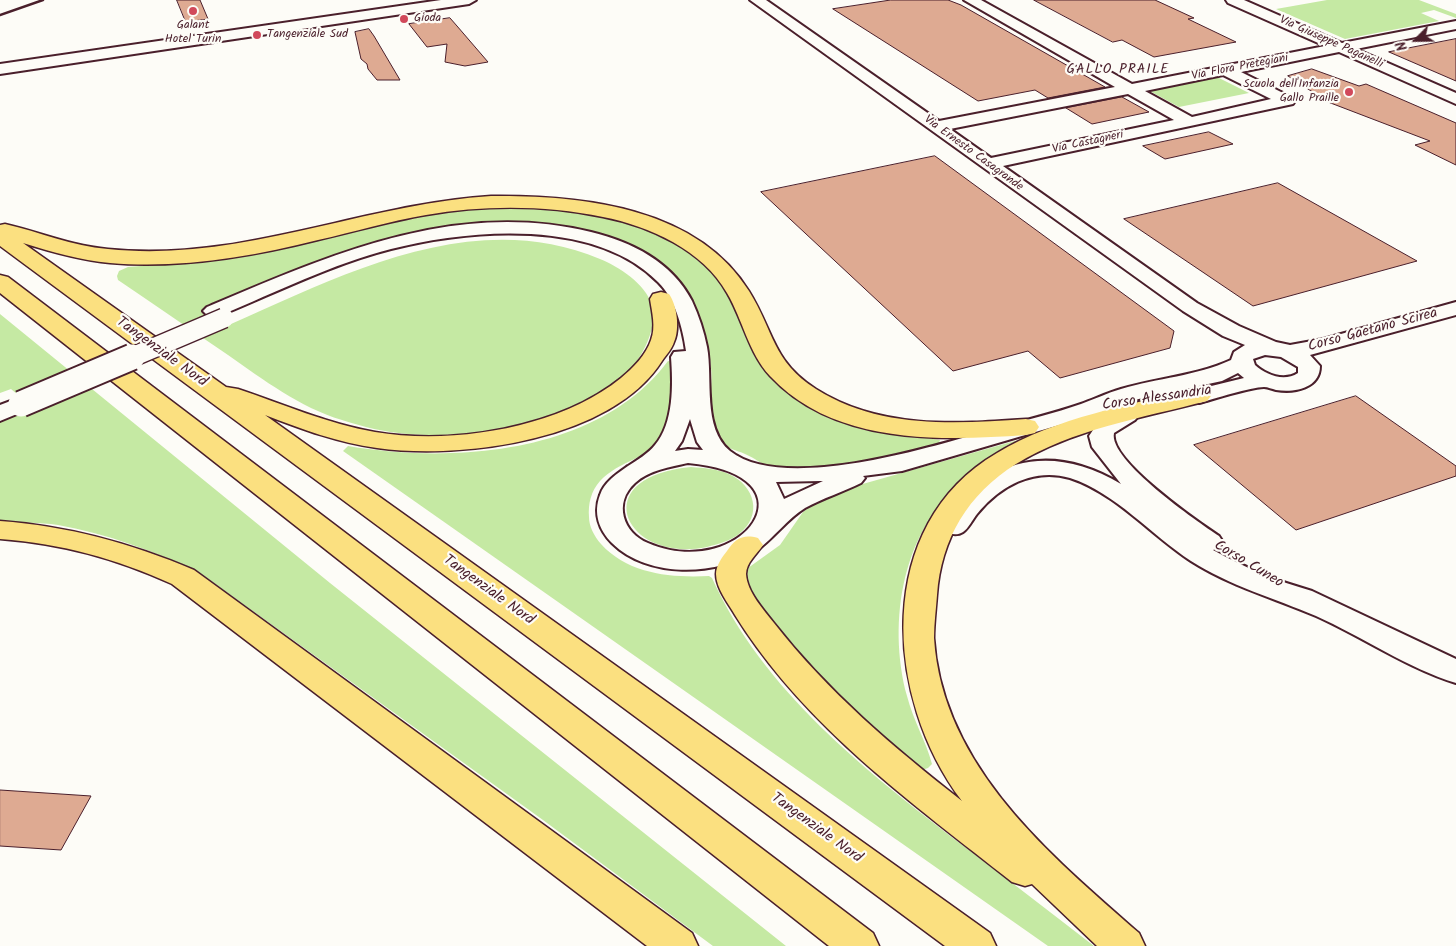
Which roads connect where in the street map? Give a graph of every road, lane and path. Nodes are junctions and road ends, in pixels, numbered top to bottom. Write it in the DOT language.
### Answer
graph roads {
  1 [pos="380,0"];
  2 [pos="432,0"];
  3 [pos="469,0"];
  4 [pos="757,0"];
  5 [pos="971,0"];
  6 [pos="1233,0"];
  7 [pos="285,13"];
  8 [pos="1456,25"];
  9 [pos="68,45"];
  10 [pos="1342,48"];
  11 [pos="48,57"];
  12 [pos="0,63"];
  13 [pos="0,69"];
  14 [pos="1227,70"];
  15 [pos="1131,89"];
  16 [pos="1456,98"];
  17 [pos="1194,120"];
  18 [pos="936,127"];
  19 [pos="987,164"];
  20 [pos="0,229"];
  21 [pos="0,236"];
  22 [pos="0,282"];
  23 [pos="1456,297"];
  24 [pos="661,299"];
  25 [pos="1190,308"];
  26 [pos="1456,308"];
  27 [pos="219,314"];
  28 [pos="1456,318"];
  29 [pos="1289,349"];
  30 [pos="1242,362"];
  31 [pos="1309,376"];
  32 [pos="1264,380"];
  33 [pos="207,386"];
  34 [pos="1198,396"];
  35 [pos="8,404"];
  36 [pos="1090,408"];
  37 [pos="1127,415"];
  38 [pos="1026,427"];
  39 [pos="909,461"];
  40 [pos="733,464"];
  41 [pos="642,466"];
  42 [pos="0,530"];
  43 [pos="755,539"];
  44 [pos="926,567"];
  45 [pos="1315,606"];
  46 [pos="1456,672"];
  47 [pos="678,946"];
  48 [pos="859,946"];
  49 [pos="976,946"];
  50 [pos="1124,946"];
  1 -- 7 [label="street"];
  2 -- 11 [label="street"];
  3 -- 11 [label="street"];
  4 -- 18 [label="street, Via Ernesto Casagrande"];
  5 -- 15 [label="street"];
  6 -- 10 [label="street, Via Giuseppe Paganelli"];
  8 -- 10 [label="street, Via Flora Pretegiani"];
  9 -- 11 [label="street"];
  10 -- 14 [label="street, Via Flora Pretegiani"];
  10 -- 16 [label="street, Via Giuseppe Paganelli"];
  11 -- 12 [label="street"];
  11 -- 13 [label="street"];
  14 -- 15 [label="street, Via Flora Pretegiani"];
  14 -- 17 [label="street, Via Castagneri"];
  15 -- 17 [label="street"];
  15 -- 18 [label="street, Via Flora Pretegiani"];
  17 -- 19 [label="street, Via Castagneri"];
  18 -- 19 [label="street, Via Ernesto Casagrande"];
  19 -- 25 [label="street, Via Ernesto Casagrande"];
  20 -- 38 [label="highway"];
  21 -- 33 [label="highway, Tangenziale Nord"];
  22 -- 48 [label="highway"];
  23 -- 29 [label="street"];
  24 -- 27 [label="street"];
  24 -- 33 [label="highway"];
  24 -- 41 [label="street"];
  25 -- 29 [label="street, Via Ernesto Casagrande"];
  25 -- 30 [label="street, Via Ernesto Casagrande"];
  26 -- 29 [label="street, Corso Gaetano Scirea"];
  27 -- 35 [label="street, bridge"];
  27 -- 40 [label="street"];
  28 -- 31 [label="street"];
  29 -- 30 [label="street, Corso Gaetano Scirea"];
  29 -- 31 [label="street, Via Ernesto Casagrande"];
  30 -- 32 [label="street, Via Ernesto Casagrande"];
  30 -- 36 [label="street, Corso Alessandria"];
  31 -- 32 [label="street"];
  32 -- 34 [label="street, Corso Alessandria"];
  33 -- 49 [label="highway, Tangenziale Nord"];
  34 -- 36 [label="street, Corso Alessandria"];
  34 -- 37 [label="highway"];
  36 -- 38 [label="street"];
  37 -- 44 [label="highway"];
  37 -- 45 [label="street, Corso Cuneo"];
  38 -- 39 [label="street"];
  39 -- 40 [label="street"];
  39 -- 43 [label="street"];
  40 -- 41 [label="street"];
  40 -- 43 [label="street"];
  41 -- 43 [label="street"];
  42 -- 47 [label="highway"];
  43 -- 50 [label="highway"];
  44 -- 45 [label="street"];
  44 -- 50 [label="highway"];
  45 -- 46 [label="street, Corso Cuneo"];
}
